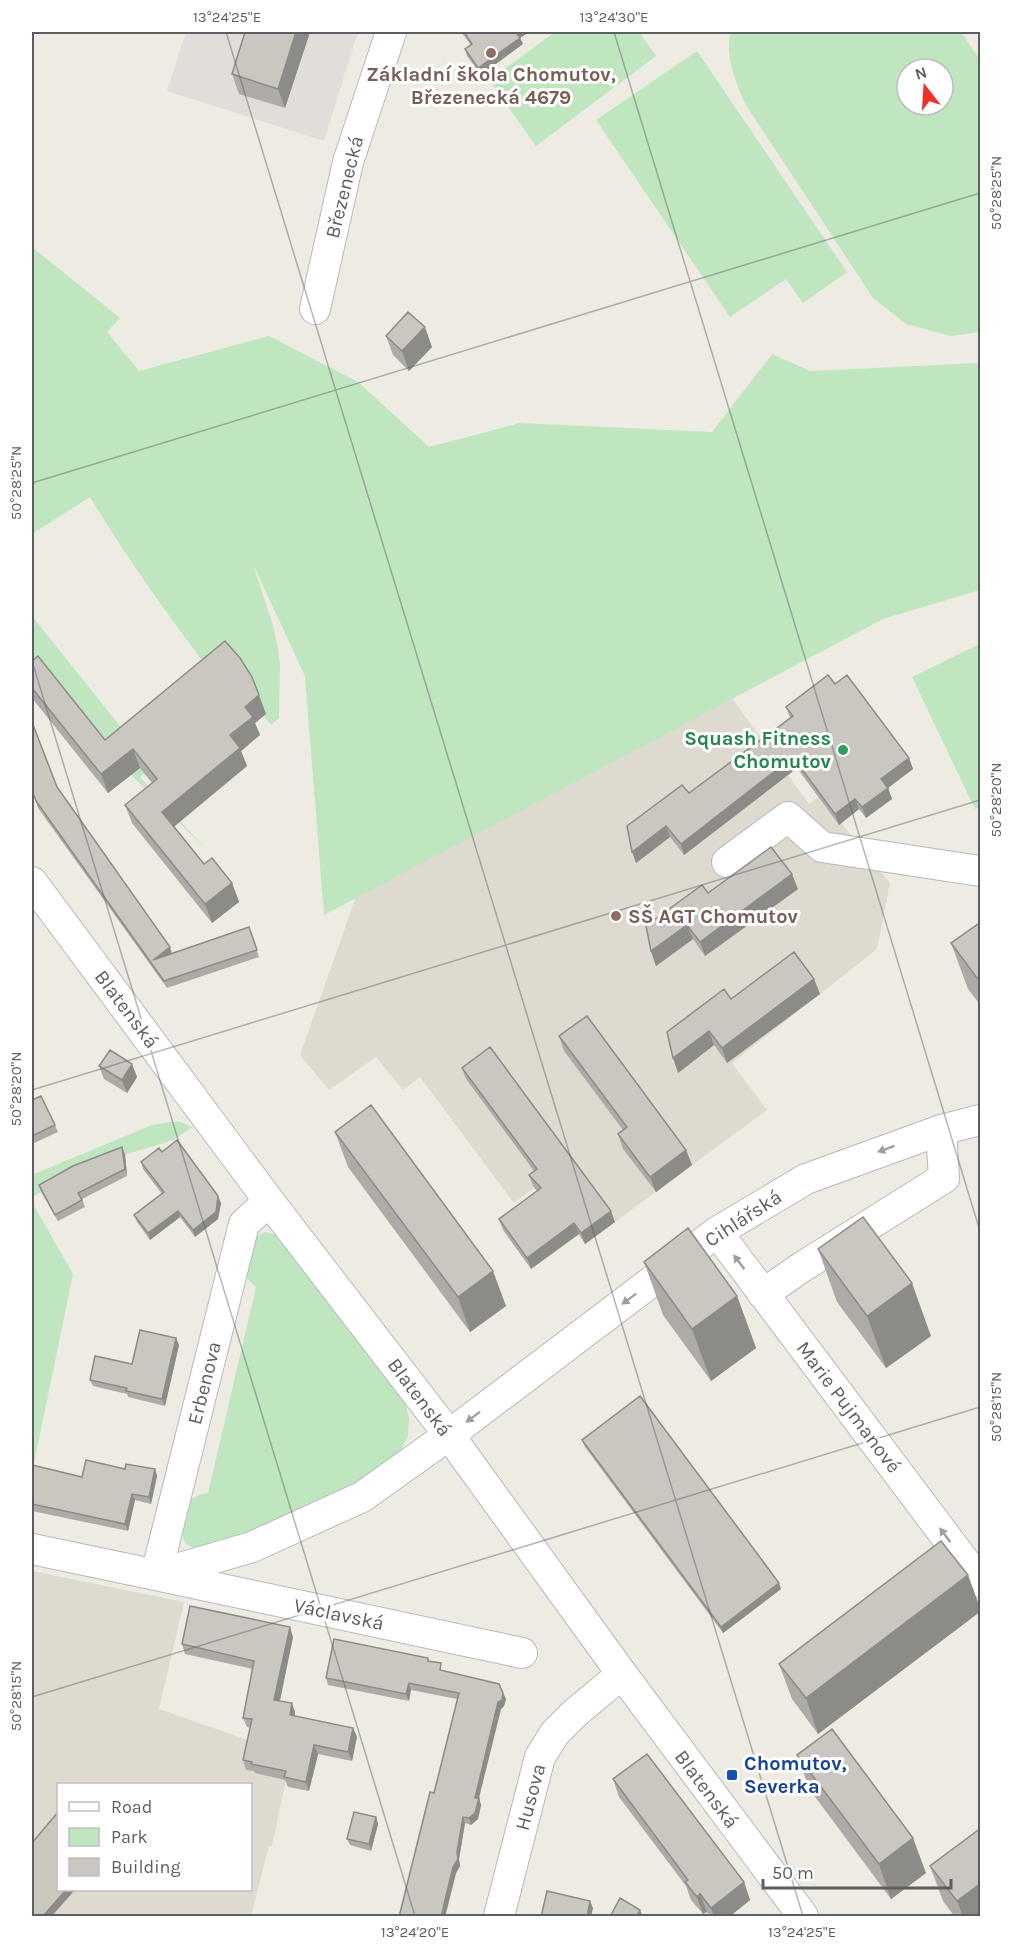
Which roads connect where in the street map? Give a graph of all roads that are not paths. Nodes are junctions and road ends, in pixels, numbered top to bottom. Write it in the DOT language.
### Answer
graph roads {
  1 [pos="391,32"];
  2 [pos="315,309"];
  3 [pos="727,862"];
  4 [pos="981,871"];
  5 [pos="32,882"];
  6 [pos="981,1120"];
  7 [pos="941,1130"];
  8 [pos="269,1200"];
  9 [pos="717,1232"];
  10 [pos="763,1294"];
  11 [pos="449,1435"];
  12 [pos="32,1549"];
  13 [pos="156,1575"];
  14 [pos="981,1582"];
  15 [pos="522,1653"];
  16 [pos="622,1674"];
  17 [pos="499,1917"];
  18 [pos="803,1917"];
  1 -- 2 [label="street, Březenecká"];
  3 -- 4 [label="street"];
  5 -- 8 [label="street, Blatenská"];
  6 -- 7 [label="street, Cihlářská"];
  7 -- 9 [label="street, Cihlářská, one-way"];
  7 -- 10 [label="street"];
  8 -- 11 [label="street, Blatenská"];
  8 -- 13 [label="street, Erbenova"];
  10 -- 9 [label="street, Marie Pujmanové, one-way"];
  9 -- 11 [label="street, Cihlářská, one-way"];
  14 -- 10 [label="street, Marie Pujmanové, one-way"];
  11 -- 13 [label="street, Václavská"];
  11 -- 16 [label="street, Blatenská"];
  12 -- 13 [label="street, Václavská"];
  13 -- 15 [label="street, Václavská"];
  16 -- 17 [label="street, Husova"];
  16 -- 18 [label="street, Blatenská"];
}
